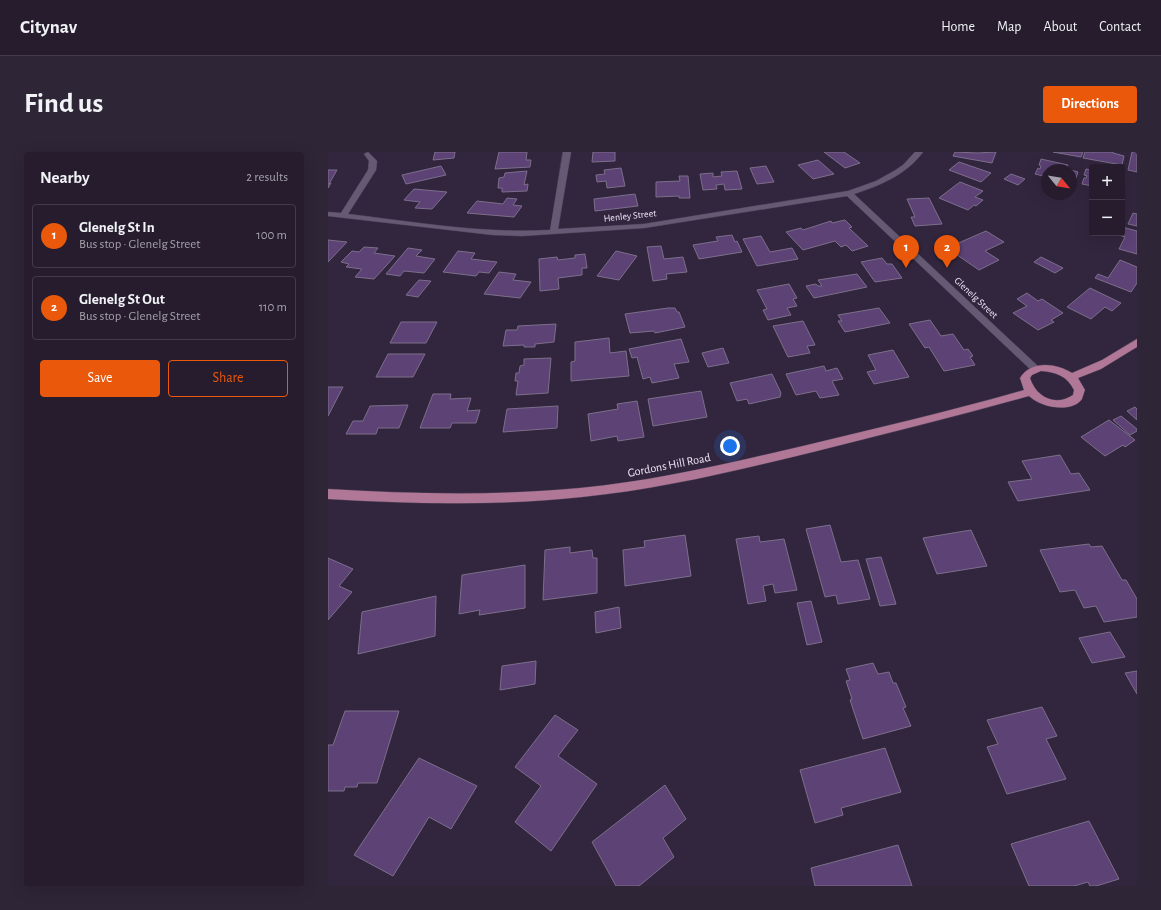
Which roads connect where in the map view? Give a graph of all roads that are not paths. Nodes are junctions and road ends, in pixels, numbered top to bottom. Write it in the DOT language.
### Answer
graph roads {
  1 [pos="567,152"];
  2 [pos="919,152"];
  3 [pos="368,154"];
  4 [pos="849,193"];
  5 [pos="328,214"];
  6 [pos="343,216"];
  7 [pos="554,232"];
  8 [pos="1137,342"];
  9 [pos="1036,369"];
  10 [pos="1071,377"];
  11 [pos="1030,392"];
  12 [pos="328,494"];
  1 -- 7 [label="street"];
  2 -- 4 [label="street, Henley Street"];
  3 -- 6 [label="street"];
  4 -- 7 [label="street, Henley Street"];
  4 -- 9 [label="street, Glenelg Street"];
  5 -- 6 [label="street, Henley Street"];
  6 -- 7 [label="street, Henley Street"];
  8 -- 10 [label="main road"];
  9 -- 10 [label="main road"];
  9 -- 11 [label="main road"];
  10 -- 11 [label="main road"];
  11 -- 12 [label="main road, Gordons Hill Road"];
}
